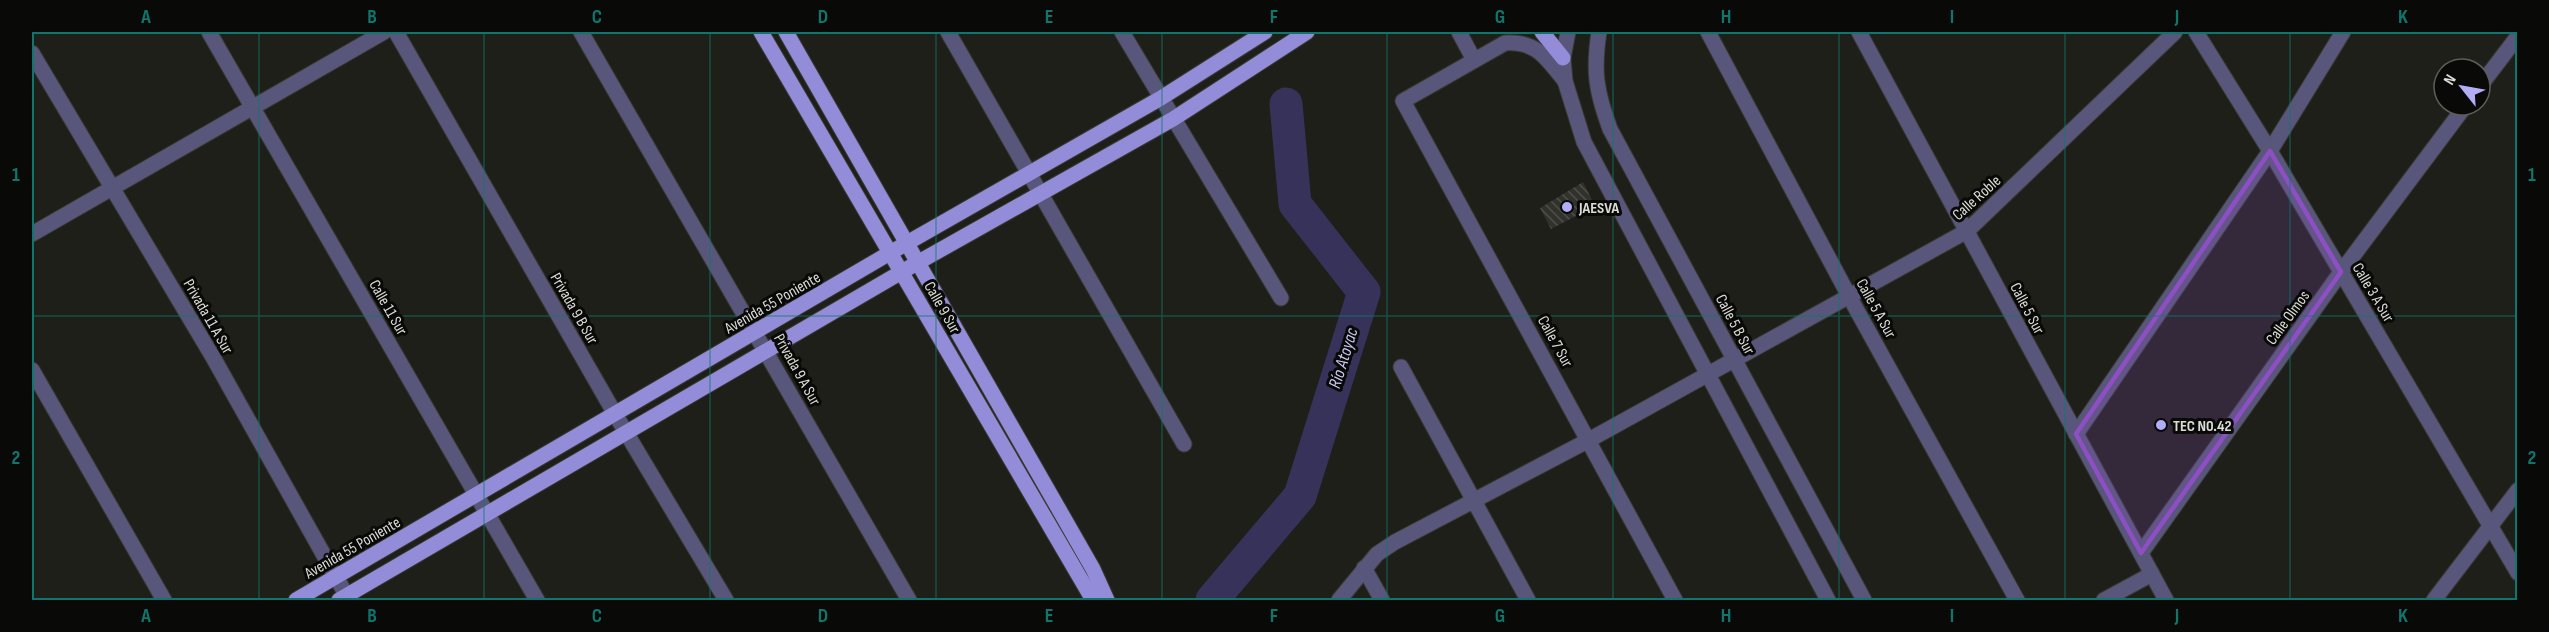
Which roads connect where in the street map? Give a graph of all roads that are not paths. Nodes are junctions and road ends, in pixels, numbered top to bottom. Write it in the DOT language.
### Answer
graph roads {
  1 [pos="209,32"];
  2 [pos="384,32"];
  3 [pos="396,32"];
  4 [pos="581,32"];
  5 [pos="761,32"];
  6 [pos="786,32"];
  7 [pos="948,32"];
  8 [pos="1122,32"];
  9 [pos="1265,32"];
  10 [pos="1307,32"];
  11 [pos="1459,32"];
  12 [pos="1542,32"];
  13 [pos="1568,32"];
  14 [pos="1599,32"];
  15 [pos="1708,32"];
  16 [pos="1859,32"];
  17 [pos="2175,32"];
  18 [pos="2196,32"];
  19 [pos="2343,32"];
  20 [pos="2517,36"];
  21 [pos="32,53"];
  22 [pos="1563,58"];
  23 [pos="1474,60"];
  24 [pos="2492,70"];
  25 [pos="1565,81"];
  26 [pos="1161,98"];
  27 [pos="253,107"];
  28 [pos="2457,117"];
  29 [pos="1173,119"];
  30 [pos="2270,151"];
  31 [pos="1030,173"];
  32 [pos="113,188"];
  33 [pos="1041,193"];
  34 [pos="1967,231"];
  35 [pos="32,234"];
  36 [pos="907,243"];
  37 [pos="891,253"];
  38 [pos="917,262"];
  39 [pos="2341,272"];
  40 [pos="902,273"];
  41 [pos="1849,296"];
  42 [pos="1281,298"];
  43 [pos="757,332"];
  44 [pos="767,352"];
  45 [pos="1734,358"];
  46 [pos="1401,367"];
  47 [pos="32,370"];
  48 [pos="1707,373"];
  49 [pos="615,414"];
  50 [pos="626,434"];
  51 [pos="2076,434"];
  52 [pos="1589,440"];
  53 [pos="1184,444"];
  54 [pos="2517,490"];
  55 [pos="476,495"];
  56 [pos="1475,501"];
  57 [pos="487,514"];
  58 [pos="2490,526"];
  59 [pos="2140,553"];
  60 [pos="1364,568"];
  61 [pos="2517,573"];
  62 [pos="2152,574"];
  63 [pos="335,578"];
  64 [pos="345,599"];
  65 [pos="1101,599"];
  66 [pos="164,600"];
  67 [pos="296,600"];
  68 [pos="537,600"];
  69 [pos="726,600"];
  70 [pos="909,600"];
  71 [pos="1339,600"];
  72 [pos="1382,600"];
  73 [pos="1528,600"];
  74 [pos="1675,600"];
  75 [pos="1828,600"];
  76 [pos="1864,600"];
  77 [pos="2017,600"];
  78 [pos="2104,600"];
  79 [pos="2166,600"];
  80 [pos="2434,600"];
  1 -- 27 [label="street, Calle 11 Sur"];
  2 -- 27 [label="street"];
  3 -- 49 [label="street, Privada 9 B Sur"];
  4 -- 43 [label="street, Privada 9 A Sur"];
  5 -- 37 [label="main road, Calle 9 Sur"];
  6 -- 36 [label="main road, Calle 9 Sur"];
  7 -- 31 [label="street"];
  8 -- 26 [label="street"];
  9 -- 26 [label="main road, Avenida 55 Poniente"];
  10 -- 29 [label="main road"];
  11 -- 23 [label="street"];
  12 -- 22 [label="main road"];
  13 -- 22 [label="street"];
  14 -- 45 [label="street, Calle 5 B Sur"];
  15 -- 41 [label="street, Calle 5 A Sur"];
  16 -- 34 [label="street, Calle 5 Sur"];
  17 -- 34 [label="street, Calle Roble"];
  18 -- 30 [label="street, Calle 3 A Sur"];
  19 -- 30 [label="street"];
  20 -- 24 [label="street"];
  21 -- 32 [label="street, Privada 11 A Sur"];
  22 -- 25 [label="street"];
  23 -- 25 [label="street"];
  23 -- 52 [label="street, Calle 7 Sur"];
  25 -- 48 [label="street"];
  26 -- 29 [label="street"];
  26 -- 31 [label="main road, Avenida 55 Poniente"];
  27 -- 32 [label="street"];
  27 -- 55 [label="street, Calle 11 Sur"];
  28 -- 39 [label="street, Calle Olmos"];
  29 -- 33 [label="main road"];
  29 -- 42 [label="street"];
  30 -- 39 [label="street, Calle 3 A Sur"];
  30 -- 51 [label="street"];
  31 -- 33 [label="street"];
  31 -- 36 [label="main road, Avenida 55 Poniente"];
  32 -- 35 [label="street"];
  32 -- 63 [label="street, Privada 11 A Sur"];
  33 -- 38 [label="main road"];
  33 -- 53 [label="street"];
  34 -- 41 [label="street, Calle Roble"];
  34 -- 51 [label="street, Calle 5 Sur"];
  36 -- 37 [label="main road, Avenida 55 Poniente"];
  36 -- 38 [label="main road, Calle 9 Sur"];
  37 -- 40 [label="main road, Calle 9 Sur"];
  37 -- 43 [label="main road, Avenida 55 Poniente"];
  38 -- 40 [label="main road"];
  38 -- 65 [label="main road, Calle 9 Sur"];
  39 -- 58 [label="street, Calle 3 A Sur"];
  39 -- 59 [label="street, Calle Olmos"];
  40 -- 44 [label="main road"];
  40 -- 65 [label="main road, Calle 9 Sur"];
  41 -- 45 [label="street, Calle Roble"];
  41 -- 77 [label="street, Calle 5 A Sur"];
  43 -- 44 [label="street, Privada 9 A Sur"];
  43 -- 49 [label="main road, Avenida 55 Poniente"];
  44 -- 50 [label="main road"];
  44 -- 70 [label="street, Privada 9 A Sur"];
  45 -- 48 [label="street, Calle Roble"];
  45 -- 76 [label="street, Calle 5 B Sur"];
  46 -- 56 [label="street"];
  47 -- 66 [label="street"];
  48 -- 52 [label="street, Calle Roble"];
  48 -- 75 [label="street"];
  49 -- 50 [label="street, Privada 9 B Sur"];
  49 -- 55 [label="main road, Avenida 55 Poniente"];
  50 -- 57 [label="main road"];
  50 -- 69 [label="street, Privada 9 B Sur"];
  51 -- 59 [label="street, Calle 5 Sur"];
  52 -- 56 [label="street, Calle Roble"];
  52 -- 74 [label="street, Calle 7 Sur"];
  54 -- 58 [label="street"];
  55 -- 57 [label="street, Calle 11 Sur"];
  55 -- 63 [label="main road, Avenida 55 Poniente"];
  56 -- 60 [label="street, Calle Roble"];
  56 -- 73 [label="street"];
  57 -- 64 [label="main road"];
  57 -- 68 [label="street, Calle 11 Sur"];
  58 -- 61 [label="street, Calle 3 A Sur"];
  58 -- 80 [label="street"];
  59 -- 62 [label="street, Calle 5 Sur"];
  60 -- 71 [label="street, Calle Roble"];
  60 -- 72 [label="street"];
  62 -- 78 [label="street"];
  62 -- 79 [label="street, Calle 5 Sur"];
  63 -- 64 [label="street, Privada 11 A Sur"];
  63 -- 67 [label="main road, Avenida 55 Poniente"];
}
